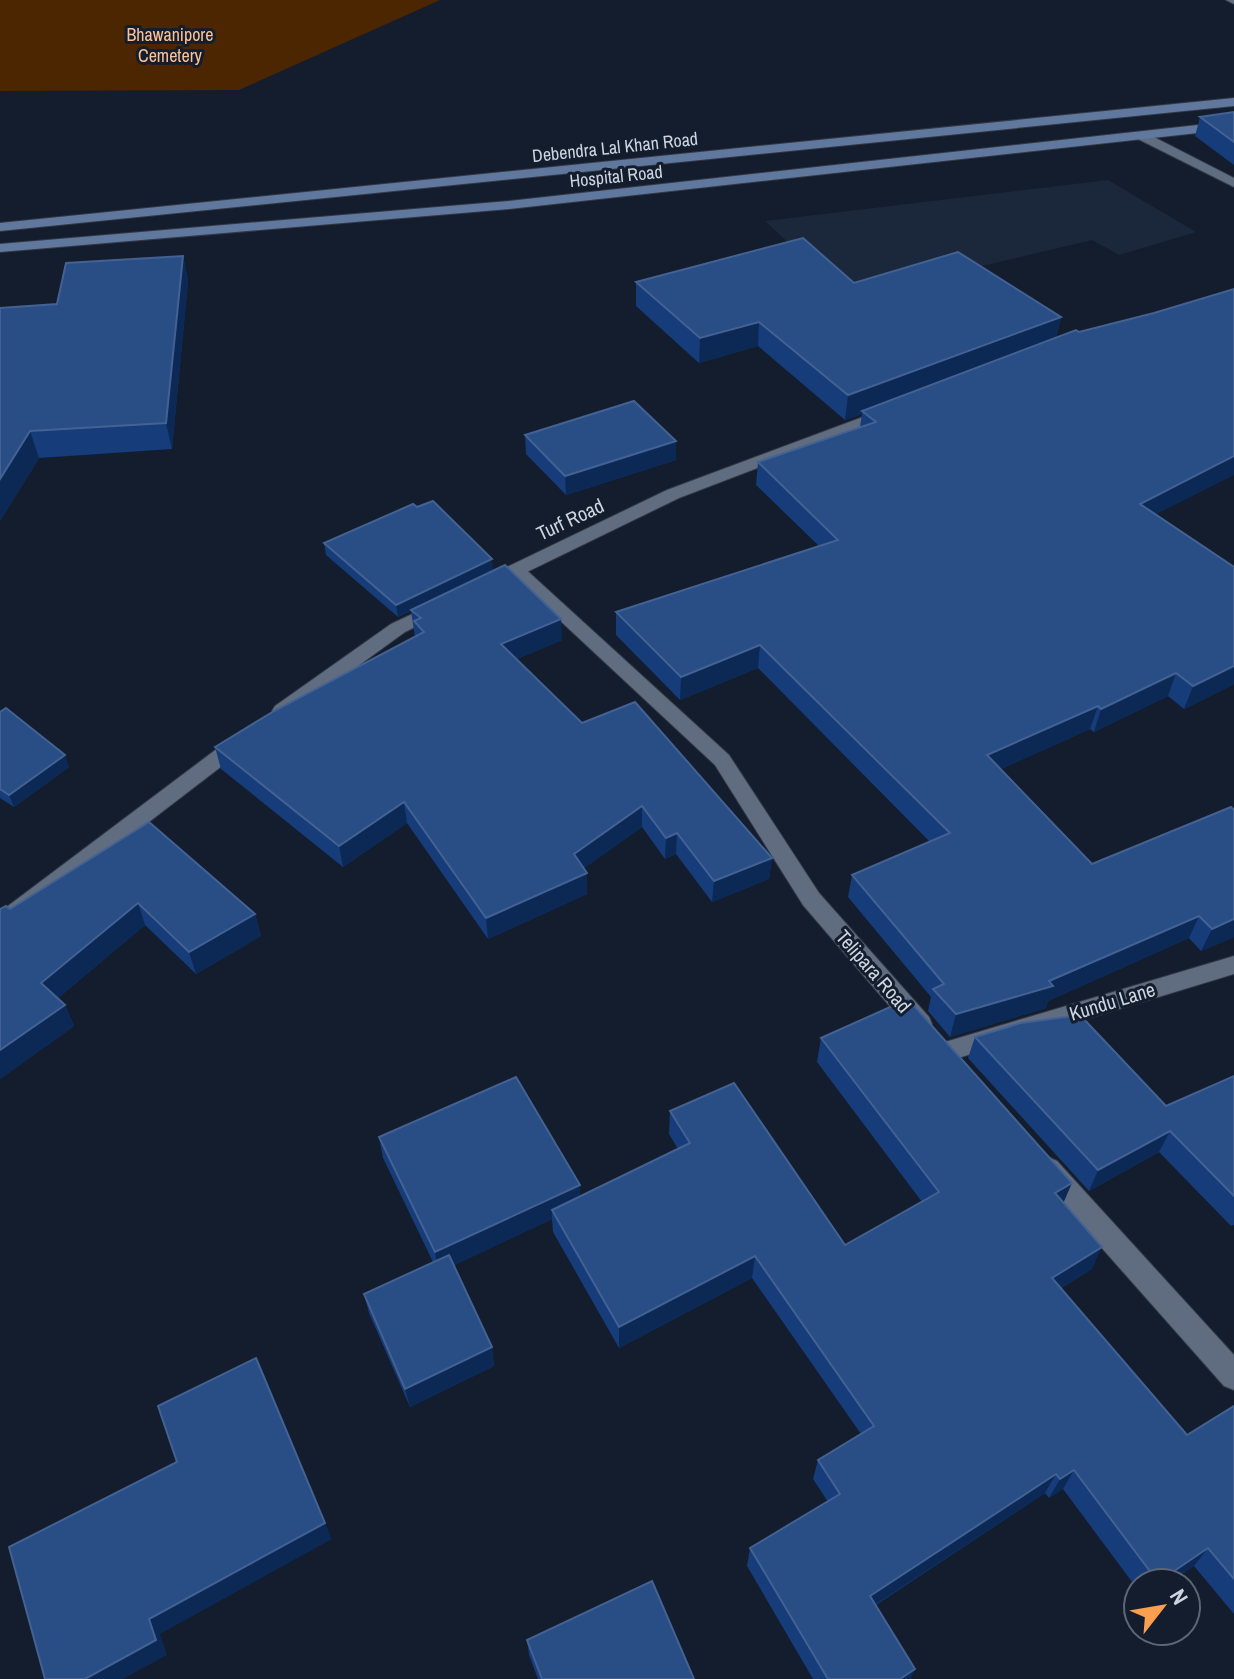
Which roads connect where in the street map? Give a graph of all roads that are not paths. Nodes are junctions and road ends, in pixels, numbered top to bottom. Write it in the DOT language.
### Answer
graph roads {
  1 [pos="1234,102"];
  2 [pos="1234,125"];
  3 [pos="1140,135"];
  4 [pos="1234,183"];
  5 [pos="0,227"];
  6 [pos="0,248"];
  7 [pos="900,409"];
  8 [pos="516,570"];
  9 [pos="0,924"];
  10 [pos="1234,965"];
  11 [pos="945,1052"];
  12 [pos="962,1073"];
  13 [pos="1034,1154"];
  14 [pos="1234,1376"];
  1 -- 5 [label="main road, Debendra Lal Khan Road"];
  2 -- 3 [label="main road, Hospital Road"];
  3 -- 4 [label="street"];
  3 -- 6 [label="main road, Hospital Road"];
  7 -- 8 [label="street, Turf Road"];
  8 -- 9 [label="street, Turf Road"];
  8 -- 11 [label="street, Telipara Road"];
  10 -- 11 [label="street, Kundu Lane"];
  11 -- 12 [label="street, Telipara Road"];
  13 -- 14 [label="street"];
}
